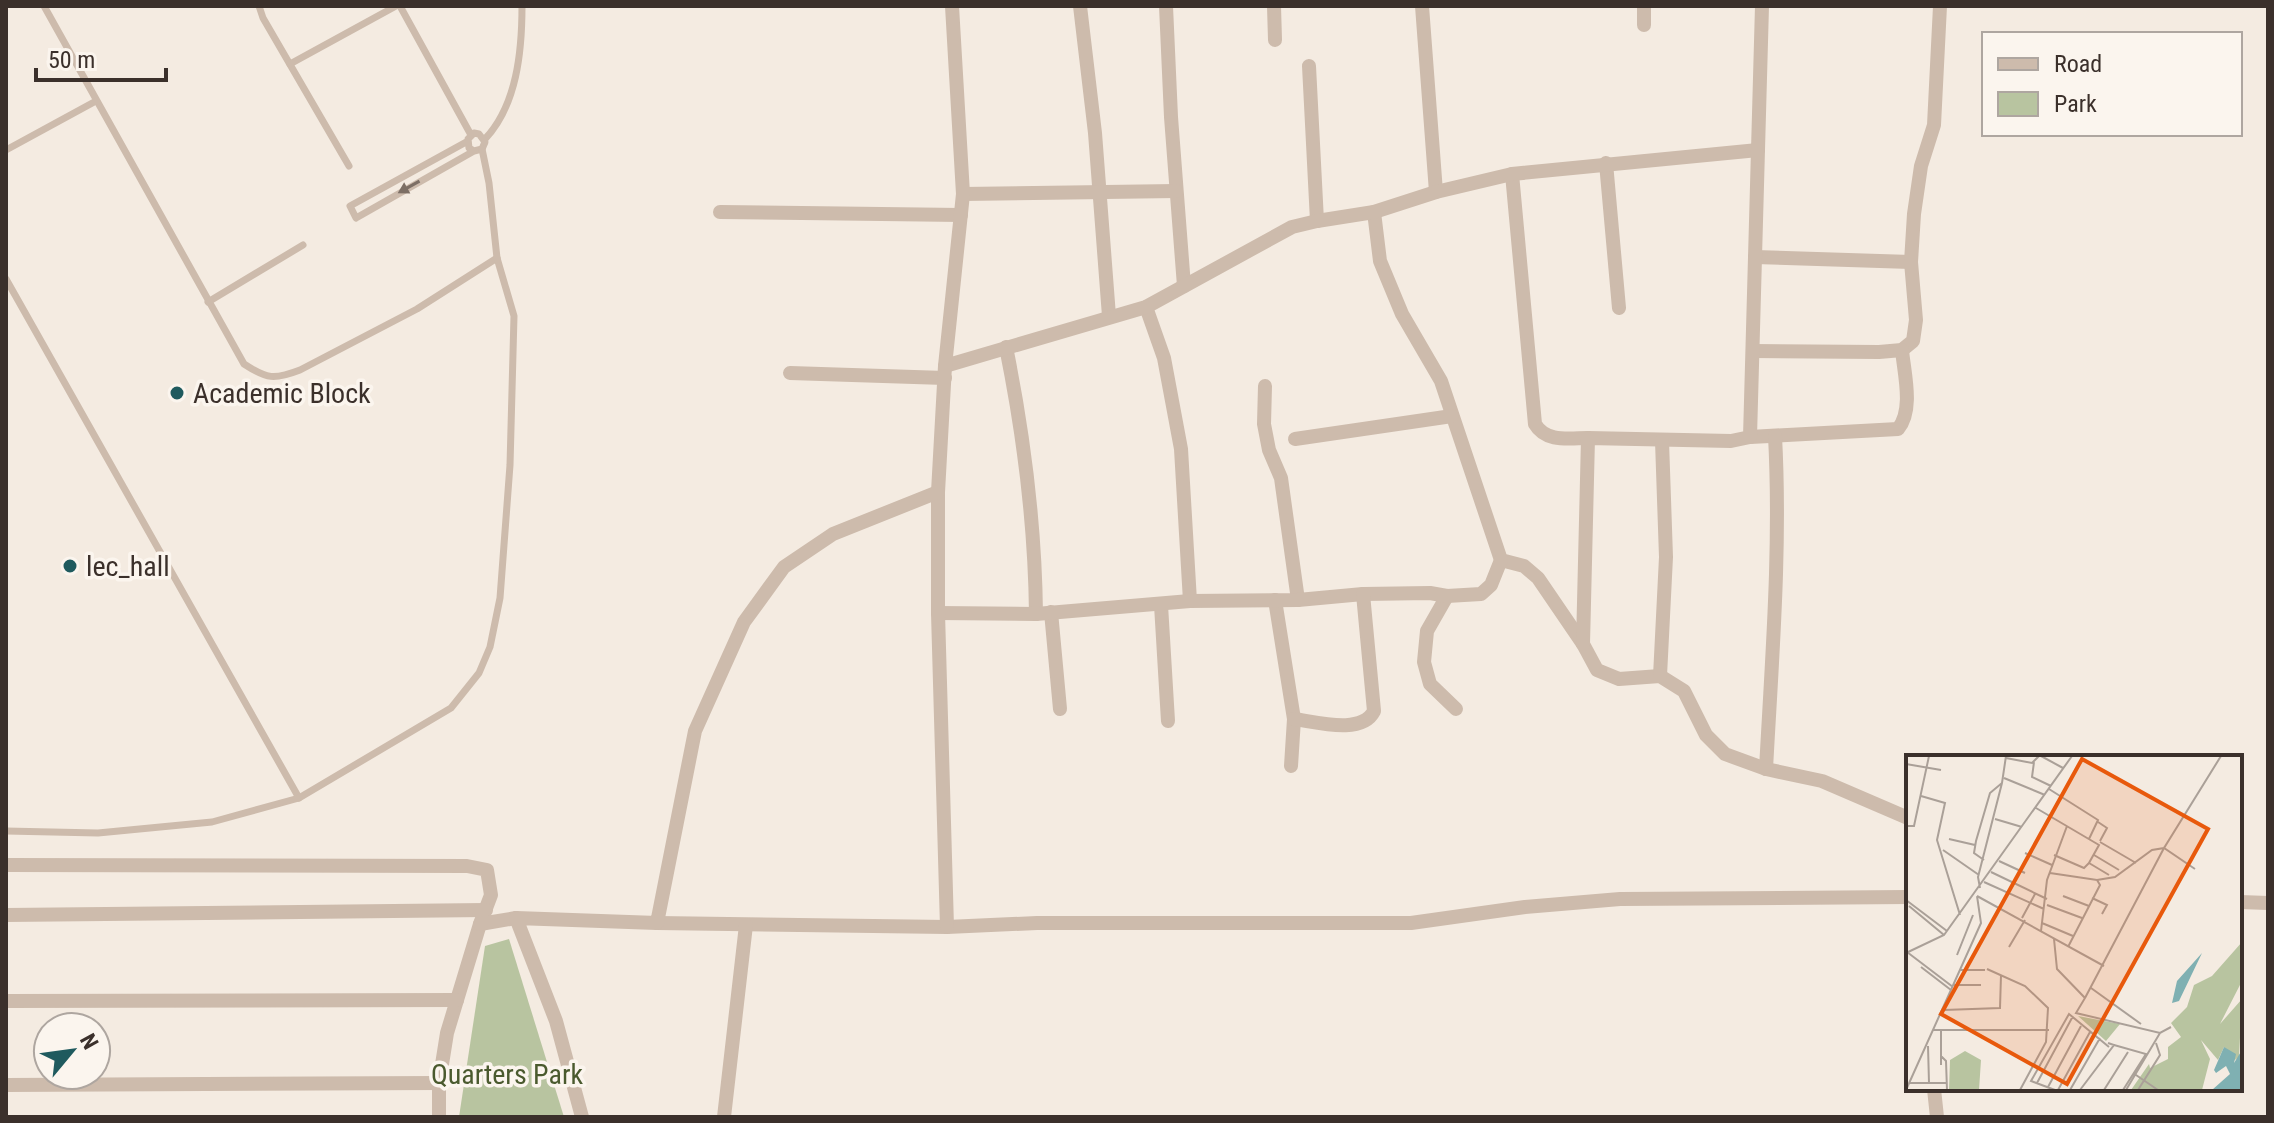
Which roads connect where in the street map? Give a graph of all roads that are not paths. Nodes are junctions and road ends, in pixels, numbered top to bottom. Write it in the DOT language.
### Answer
graph roads {
  1 [pos="44,6"];
  2 [pos="259,6"];
  3 [pos="398,6"];
  4 [pos="522,6"];
  5 [pos="952,6"];
  6 [pos="1080,6"];
  7 [pos="1166,6"];
  8 [pos="1274,6"];
  9 [pos="1422,6"];
  10 [pos="1644,6"];
  11 [pos="1762,6"];
  12 [pos="1940,6"];
  13 [pos="1644,25"];
  14 [pos="1275,40"];
  15 [pos="290,64"];
  16 [pos="1309,66"];
  17 [pos="96,101"];
  18 [pos="469,138"];
  19 [pos="485,139"];
  20 [pos="6,150"];
  21 [pos="478,150"];
  22 [pos="1758,150"];
  23 [pos="1606,163"];
  24 [pos="349,166"];
  25 [pos="1512,174"];
  26 [pos="1098,191"];
  27 [pos="1176,191"];
  28 [pos="1436,192"];
  29 [pos="963,194"];
  30 [pos="720,212"];
  31 [pos="1374,212"];
  32 [pos="961,215"];
  33 [pos="1317,221"];
  34 [pos="303,245"];
  35 [pos="1755,257"];
  36 [pos="497,258"];
  37 [pos="1911,262"];
  38 [pos="6,279"];
  39 [pos="1184,286"];
  40 [pos="208,302"];
  41 [pos="1146,307"];
  42 [pos="1619,308"];
  43 [pos="1109,316"];
  44 [pos="1006,347"];
  45 [pos="1902,350"];
  46 [pos="1753,351"];
  47 [pos="945,372"];
  48 [pos="790,373"];
  49 [pos="1265,386"];
  50 [pos="1452,416"];
  51 [pos="1775,436"];
  52 [pos="1750,437"];
  53 [pos="1588,438"];
  54 [pos="1295,439"];
  55 [pos="1662,441"];
  56 [pos="938,492"];
  57 [pos="1501,560"];
  58 [pos="1363,594"];
  59 [pos="1447,596"];
  60 [pos="1275,600"];
  61 [pos="1298,600"];
  62 [pos="1190,601"];
  63 [pos="1161,605"];
  64 [pos="938,613"];
  65 [pos="1044,613"];
  66 [pos="1583,644"];
  67 [pos="1660,676"];
  68 [pos="1060,709"];
  69 [pos="1456,709"];
  70 [pos="1294,719"];
  71 [pos="1168,721"];
  72 [pos="1291,766"];
  73 [pos="1766,769"];
  74 [pos="299,798"];
  75 [pos="1906,817"];
  76 [pos="6,831"];
  77 [pos="6,865"];
  78 [pos="1906,897"];
  79 [pos="2242,902"];
  80 [pos="2268,903"];
  81 [pos="6,915"];
  82 [pos="483,917"];
  83 [pos="516,918"];
  84 [pos="657,923"];
  85 [pos="746,925"];
  86 [pos="947,927"];
  87 [pos="457,1000"];
  88 [pos="6,1001"];
  89 [pos="439,1083"];
  90 [pos="6,1085"];
  91 [pos="1934,1091"];
  92 [pos="439,1117"];
  93 [pos="582,1117"];
  94 [pos="724,1117"];
  95 [pos="1937,1117"];
  1 -- 17 [label="lane"];
  2 -- 15 [label="lane"];
  3 -- 15 [label="lane"];
  3 -- 18 [label="lane"];
  4 -- 19 [label="lane"];
  5 -- 29 [label="street"];
  6 -- 26 [label="street"];
  7 -- 27 [label="street"];
  8 -- 14 [label="street"];
  9 -- 28 [label="street"];
  10 -- 13 [label="street"];
  11 -- 22 [label="street"];
  12 -- 37 [label="street"];
  15 -- 24 [label="lane"];
  16 -- 33 [label="street"];
  17 -- 20 [label="lane"];
  17 -- 40 [label="lane"];
  18 -- 19 [label="lane"];
  18 -- 21 [label="lane"];
  21 -- 18 [label="lane, one-way"];
  19 -- 21 [label="lane"];
  21 -- 36 [label="lane"];
  22 -- 23 [label="street"];
  22 -- 35 [label="street"];
  23 -- 25 [label="street"];
  23 -- 42 [label="street"];
  25 -- 28 [label="street"];
  25 -- 53 [label="street"];
  26 -- 27 [label="street"];
  26 -- 29 [label="street"];
  26 -- 43 [label="street"];
  27 -- 39 [label="street"];
  28 -- 31 [label="street"];
  29 -- 32 [label="street"];
  30 -- 32 [label="street"];
  31 -- 33 [label="street"];
  31 -- 50 [label="street"];
  32 -- 47 [label="street"];
  33 -- 39 [label="street"];
  34 -- 40 [label="lane"];
  35 -- 37 [label="street"];
  35 -- 46 [label="street"];
  36 -- 40 [label="lane"];
  36 -- 74 [label="lane"];
  37 -- 45 [label="street"];
  38 -- 74 [label="lane"];
  39 -- 41 [label="street"];
  41 -- 43 [label="street"];
  41 -- 62 [label="street"];
  43 -- 44 [label="street"];
  44 -- 47 [label="street"];
  44 -- 65 [label="street"];
  45 -- 46 [label="street"];
  45 -- 51 [label="street"];
  46 -- 52 [label="street"];
  47 -- 48 [label="street"];
  47 -- 56 [label="street"];
  49 -- 61 [label="street"];
  50 -- 54 [label="street"];
  50 -- 57 [label="street"];
  51 -- 52 [label="street"];
  51 -- 73 [label="street"];
  52 -- 55 [label="street"];
  53 -- 55 [label="street"];
  53 -- 66 [label="street"];
  55 -- 67 [label="street"];
  56 -- 64 [label="street"];
  56 -- 84 [label="street"];
  57 -- 59 [label="street"];
  57 -- 66 [label="street"];
  58 -- 59 [label="street"];
  58 -- 61 [label="street"];
  58 -- 70 [label="street"];
  59 -- 69 [label="street"];
  60 -- 61 [label="street"];
  60 -- 62 [label="street"];
  60 -- 70 [label="street"];
  62 -- 63 [label="street"];
  63 -- 65 [label="street"];
  63 -- 71 [label="street"];
  64 -- 65 [label="street"];
  64 -- 86 [label="street"];
  65 -- 68 [label="street"];
  66 -- 67 [label="street"];
  67 -- 73 [label="street"];
  70 -- 72 [label="street"];
  73 -- 75 [label="street"];
  74 -- 76 [label="lane"];
  77 -- 82 [label="street"];
  78 -- 86 [label="street"];
  79 -- 80 [label="street"];
  81 -- 82 [label="street"];
  82 -- 83 [label="street"];
  82 -- 87 [label="street"];
  83 -- 84 [label="street"];
  83 -- 93 [label="street"];
  84 -- 85 [label="street"];
  85 -- 86 [label="street"];
  85 -- 94 [label="street"];
  87 -- 88 [label="street"];
  87 -- 89 [label="street"];
  89 -- 90 [label="street"];
  89 -- 92 [label="street"];
  91 -- 95 [label="street"];
}
